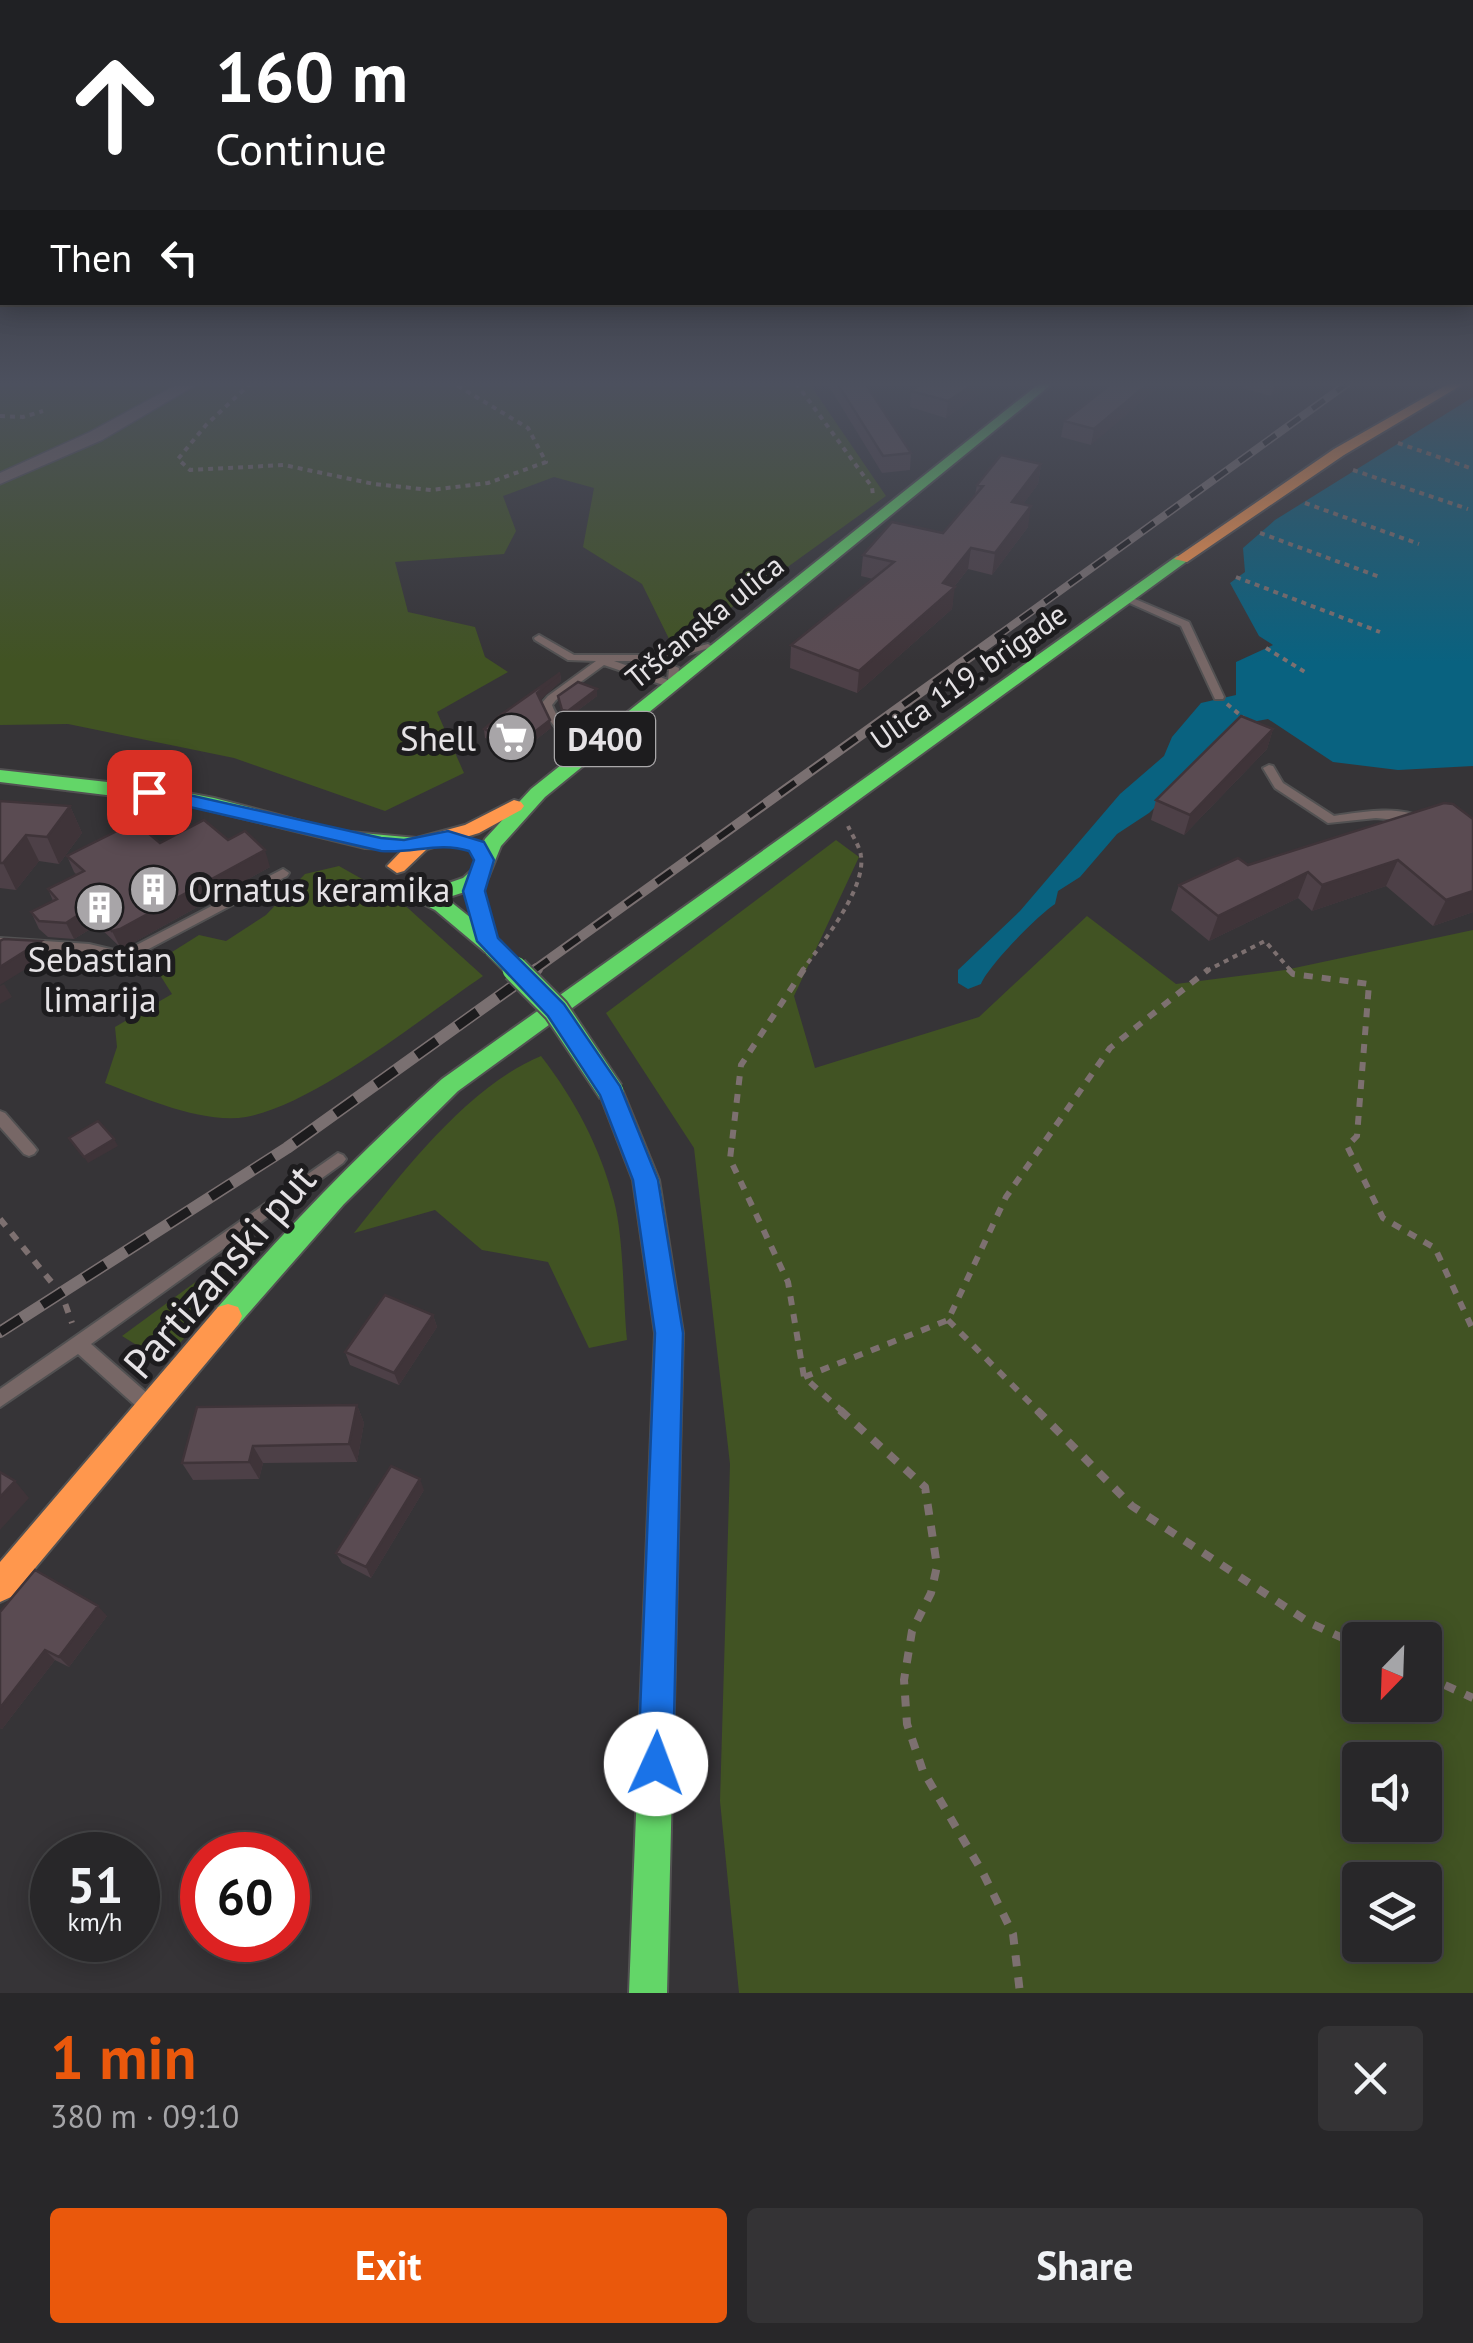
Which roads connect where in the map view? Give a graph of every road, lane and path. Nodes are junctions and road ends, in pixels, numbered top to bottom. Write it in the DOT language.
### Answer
graph roads {
  1 [pos="339,476"];
  2 [pos="508,476"];
  3 [pos="864,476"];
  4 [pos="932,476"];
  5 [pos="1305,476"];
  6 [pos="1371,476"];
  7 [pos="872,487"];
  8 [pos="1305,503"];
  9 [pos="1468,510"];
  10 [pos="1260,533"];
  11 [pos="1419,544"];
  12 [pos="1380,576"];
  13 [pos="1236,578"];
  14 [pos="1128,599"];
  15 [pos="1380,632"];
  16 [pos="539,638"];
  17 [pos="728,640"];
  18 [pos="1266,648"];
  19 [pos="603,660"];
  20 [pos="656,660"];
  21 [pos="1306,672"];
  22 [pos="672,685"];
  23 [pos="1219,697"];
  24 [pos="1250,724"];
  25 [pos="579,760"];
  26 [pos="1270,768"];
  27 [pos="0,776"];
  28 [pos="538,793"];
  29 [pos="1435,819"];
  30 [pos="847,823"];
  31 [pos="293,826"];
  32 [pos="448,837"];
  33 [pos="417,844"];
  34 [pos="479,870"];
  35 [pos="283,873"];
  36 [pos="407,884"];
  37 [pos="0,942"];
  38 [pos="490,944"];
  39 [pos="520,1031"];
  40 [pos="0,1117"];
  41 [pos="29,1150"];
  42 [pos="338,1159"];
  43 [pos="273,1206"];
  44 [pos="0,1220"];
  45 [pos="308,1220"];
  46 [pos="948,1320"];
  47 [pos="1473,1330"];
  48 [pos="80,1345"];
  49 [pos="804,1377"];
  50 [pos="0,1399"];
  51 [pos="150,1407"];
  52 [pos="0,1586"];
  53 [pos="1342,1638"];
  54 [pos="1442,1684"];
  55 [pos="1473,1698"];
  56 [pos="648,1993"];
  57 [pos="1020,1993"];
  1 -- 2 [label="path"];
  3 -- 7 [label="path"];
  4 -- 17 [label="main road, Tršćanska ulica / D400"];
  5 -- 14 [label="main road, Ulica 119. brigade"];
  6 -- 9 [label="path"];
  8 -- 11 [label="path"];
  10 -- 12 [label="path"];
  13 -- 15 [label="path"];
  14 -- 23 [label="lane"];
  14 -- 39 [label="main road, Ulica 119. brigade"];
  16 -- 19 [label="lane"];
  17 -- 20 [label="lane"];
  17 -- 22 [label="main road, Tršćanska ulica / D400"];
  18 -- 21 [label="path"];
  19 -- 20 [label="lane"];
  19 -- 22 [label="lane"];
  19 -- 25 [label="lane"];
  20 -- 22 [label="lane"];
  22 -- 25 [label="main road, Tršćanska ulica / D400"];
  23 -- 24 [label="path"];
  25 -- 28 [label="main road, Tršćanska ulica / D400"];
  26 -- 29 [label="lane"];
  27 -- 31 [label="main road"];
  28 -- 32 [label="main road, D400"];
  28 -- 34 [label="main road, D400"];
  30 -- 49 [label="path"];
  31 -- 33 [label="main road"];
  31 -- 36 [label="main road"];
  32 -- 33 [label="main road"];
  32 -- 34 [label="main road"];
  33 -- 36 [label="main road"];
  34 -- 36 [label="main road"];
  34 -- 38 [label="main road"];
  35 -- 37 [label="lane"];
  36 -- 38 [label="main road"];
  38 -- 56 [label="main road, bridge"];
  39 -- 45 [label="main road, Partizanski put"];
  40 -- 41 [label="lane"];
  42 -- 43 [label="lane"];
  43 -- 45 [label="lane"];
  43 -- 48 [label="lane"];
  44 -- 48 [label="path"];
  45 -- 51 [label="main road, Partizanski put"];
  46 -- 47 [label="path"];
  46 -- 49 [label="path"];
  46 -- 53 [label="path"];
  48 -- 50 [label="lane"];
  48 -- 51 [label="lane"];
  49 -- 57 [label="path"];
  51 -- 52 [label="main road, Partizanski put"];
  54 -- 55 [label="path"];
}
